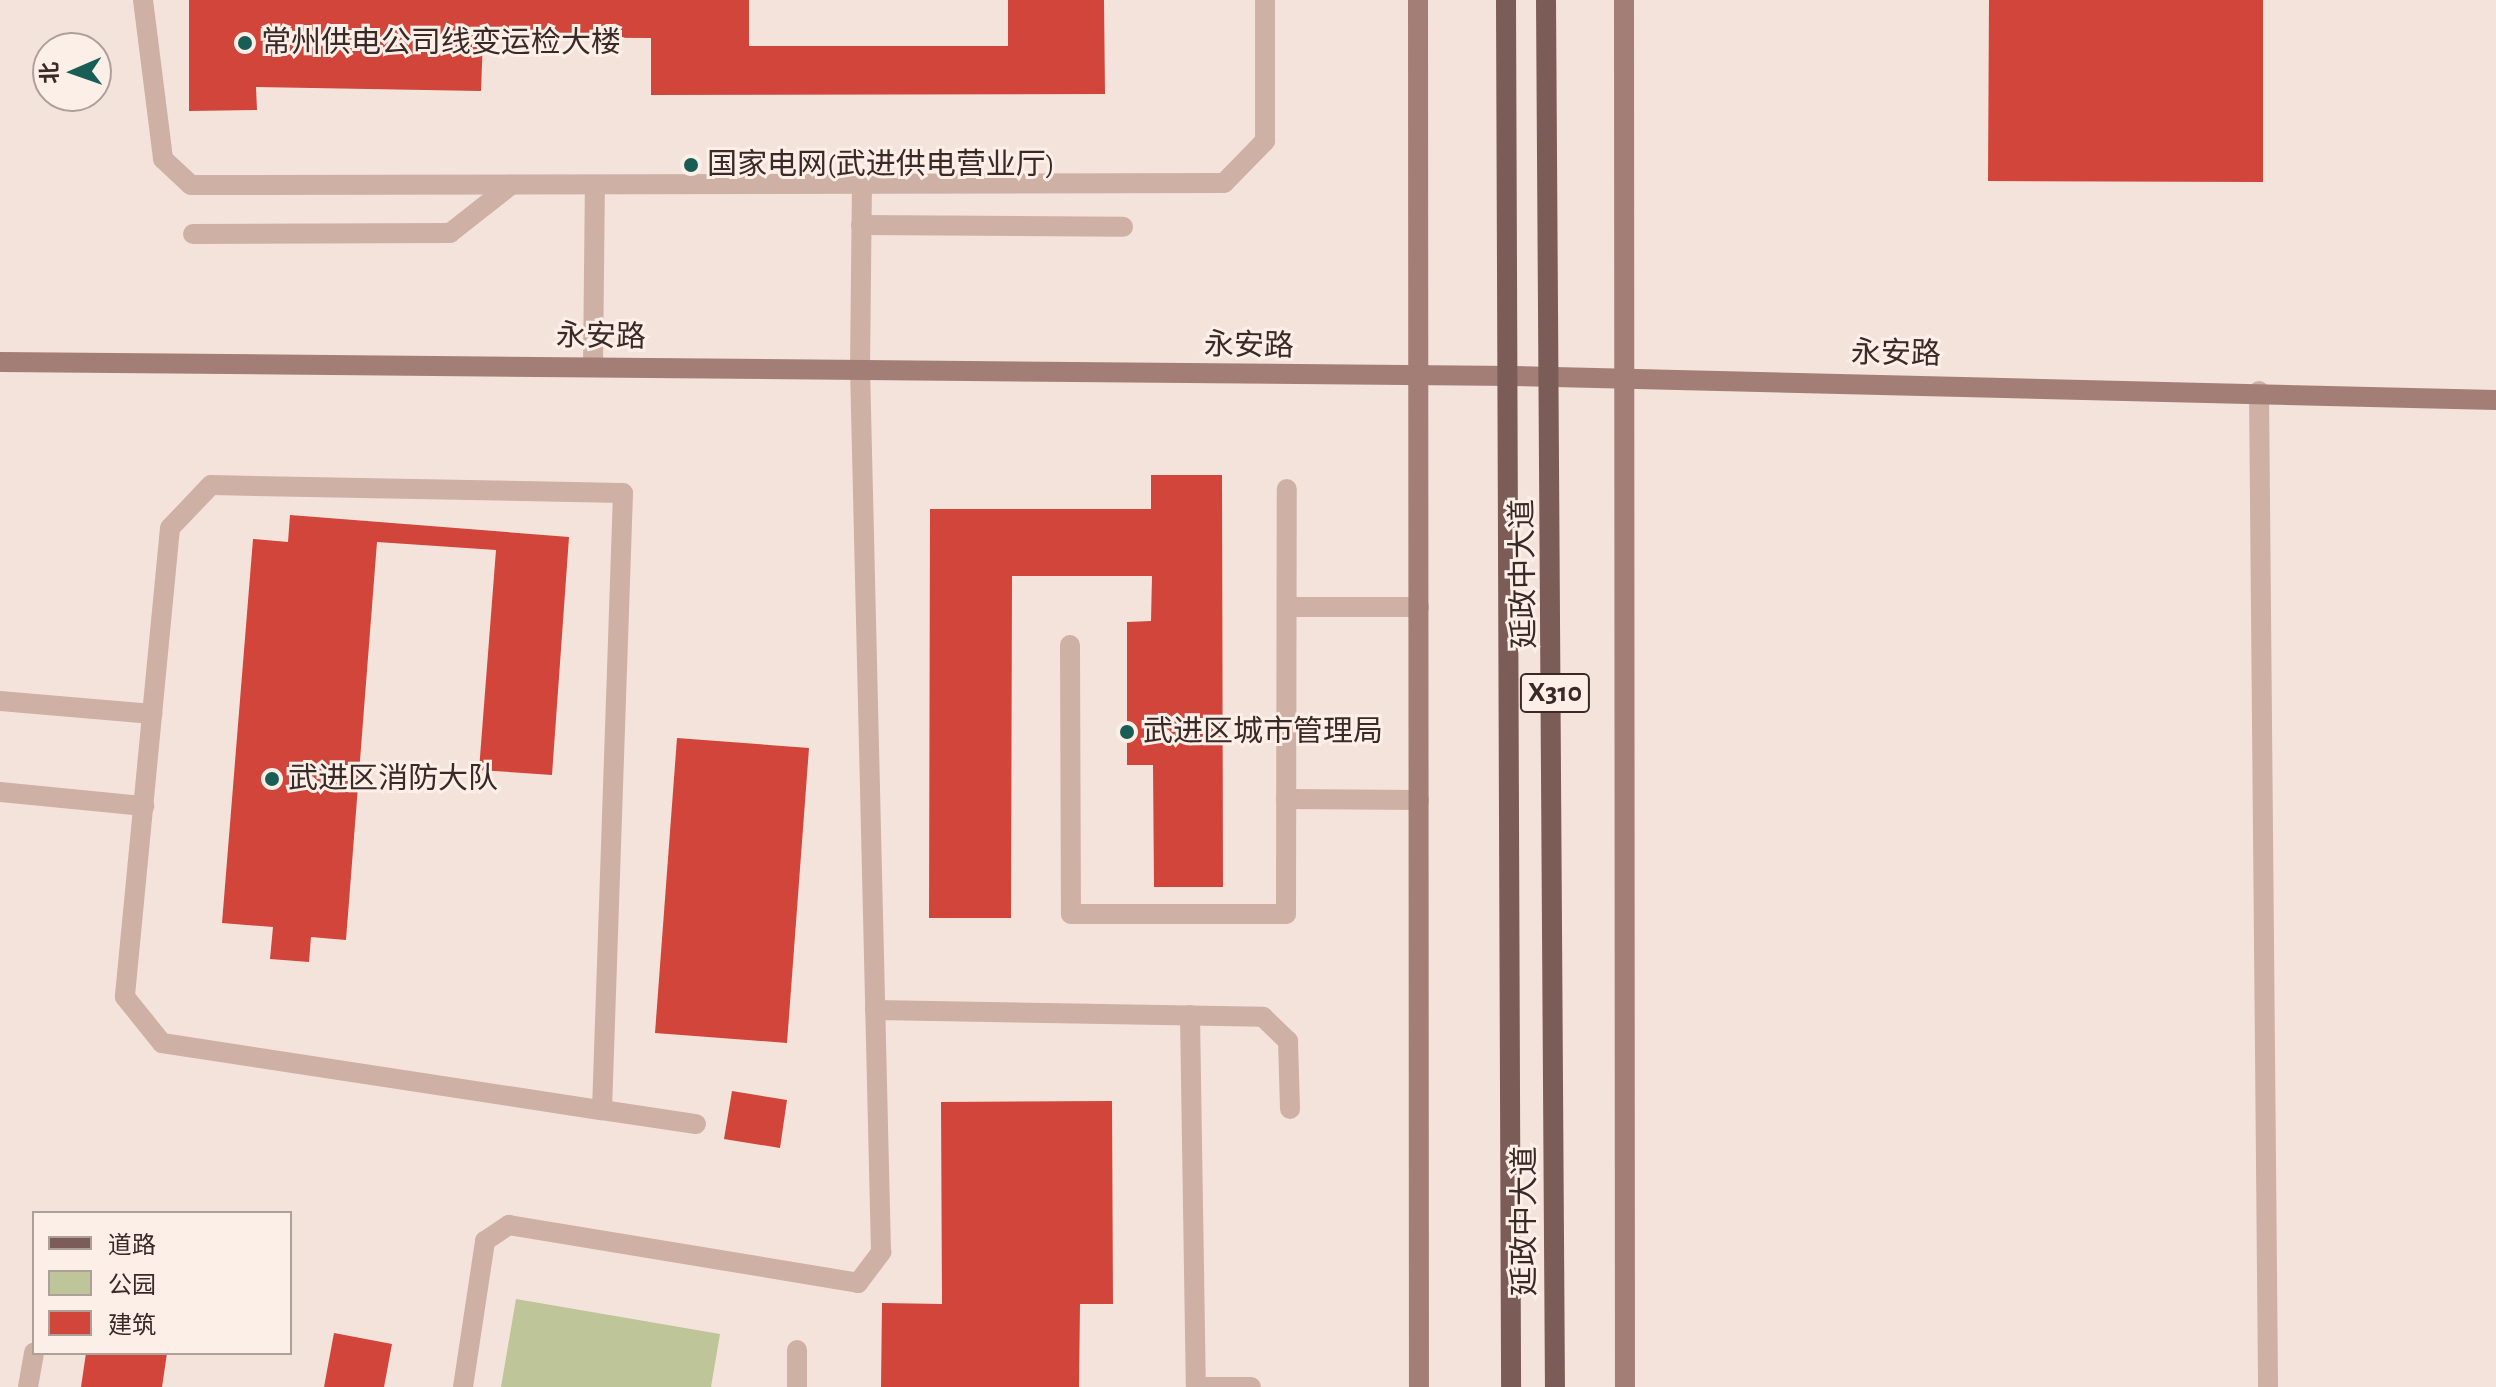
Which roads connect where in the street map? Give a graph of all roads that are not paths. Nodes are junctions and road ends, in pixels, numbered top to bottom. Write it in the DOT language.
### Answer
graph roads {
  1 [pos="143,0"];
  2 [pos="1265,0"];
  3 [pos="1418,0"];
  4 [pos="1506,0"];
  5 [pos="1546,0"];
  6 [pos="1624,0"];
  7 [pos="862,184"];
  8 [pos="511,185"];
  9 [pos="595,185"];
  10 [pos="861,225"];
  11 [pos="1123,227"];
  12 [pos="193,234"];
  13 [pos="0,362"];
  14 [pos="593,367"];
  15 [pos="860,370"];
  16 [pos="1513,376"];
  17 [pos="1419,378"];
  18 [pos="1552,379"];
  19 [pos="1627,381"];
  20 [pos="2259,391"];
  21 [pos="2496,400"];
  22 [pos="1287,489"];
  23 [pos="1287,607"];
  24 [pos="1419,607"];
  25 [pos="1070,645"];
  26 [pos="0,701"];
  27 [pos="152,714"];
  28 [pos="0,792"];
  29 [pos="1286,799"];
  30 [pos="1419,800"];
  31 [pos="144,806"];
  32 [pos="875,1010"];
  33 [pos="1190,1015"];
  34 [pos="1290,1109"];
  35 [pos="602,1110"];
  36 [pos="696,1124"];
  37 [pos="797,1350"];
  38 [pos="34,1355"];
  39 [pos="28,1387"];
  40 [pos="463,1387"];
  41 [pos="797,1387"];
  42 [pos="1196,1387"];
  43 [pos="1205,1387"];
  44 [pos="1251,1387"];
  45 [pos="1419,1387"];
  46 [pos="1511,1387"];
  47 [pos="1555,1387"];
  48 [pos="1625,1387"];
  49 [pos="2268,1387"];
  1 -- 8 [label="street"];
  2 -- 7 [label="street"];
  3 -- 17 [label="street"];
  4 -- 16 [label="main road, 延政中大道 / X310"];
  5 -- 18 [label="main road, 延政中大道 / X310"];
  6 -- 19 [label="street"];
  7 -- 9 [label="street"];
  7 -- 10 [label="street"];
  8 -- 9 [label="street"];
  8 -- 12 [label="street"];
  9 -- 14 [label="street"];
  10 -- 11 [label="street"];
  10 -- 15 [label="street"];
  13 -- 14 [label="street, 永安路"];
  14 -- 15 [label="street, 永安路"];
  15 -- 17 [label="street, 永安路"];
  15 -- 32 [label="street"];
  16 -- 17 [label="street, 永安路"];
  16 -- 18 [label="street, 永安路"];
  16 -- 46 [label="main road, 延政中大道 / X310"];
  17 -- 24 [label="street"];
  18 -- 19 [label="street, 永安路"];
  18 -- 47 [label="main road, 延政中大道 / X310"];
  19 -- 20 [label="street, 永安路"];
  19 -- 48 [label="street"];
  20 -- 21 [label="street, 永安路"];
  20 -- 49 [label="street"];
  22 -- 23 [label="street"];
  23 -- 24 [label="street"];
  23 -- 29 [label="street"];
  24 -- 30 [label="street"];
  25 -- 29 [label="street"];
  26 -- 27 [label="street"];
  27 -- 31 [label="street"];
  27 -- 35 [label="street"];
  28 -- 31 [label="street"];
  29 -- 30 [label="street"];
  30 -- 45 [label="street"];
  31 -- 35 [label="street"];
  32 -- 33 [label="street"];
  32 -- 40 [label="street"];
  33 -- 34 [label="street"];
  33 -- 42 [label="street"];
  35 -- 36 [label="street"];
  37 -- 41 [label="street"];
  38 -- 39 [label="street"];
  43 -- 44 [label="street"];
}
